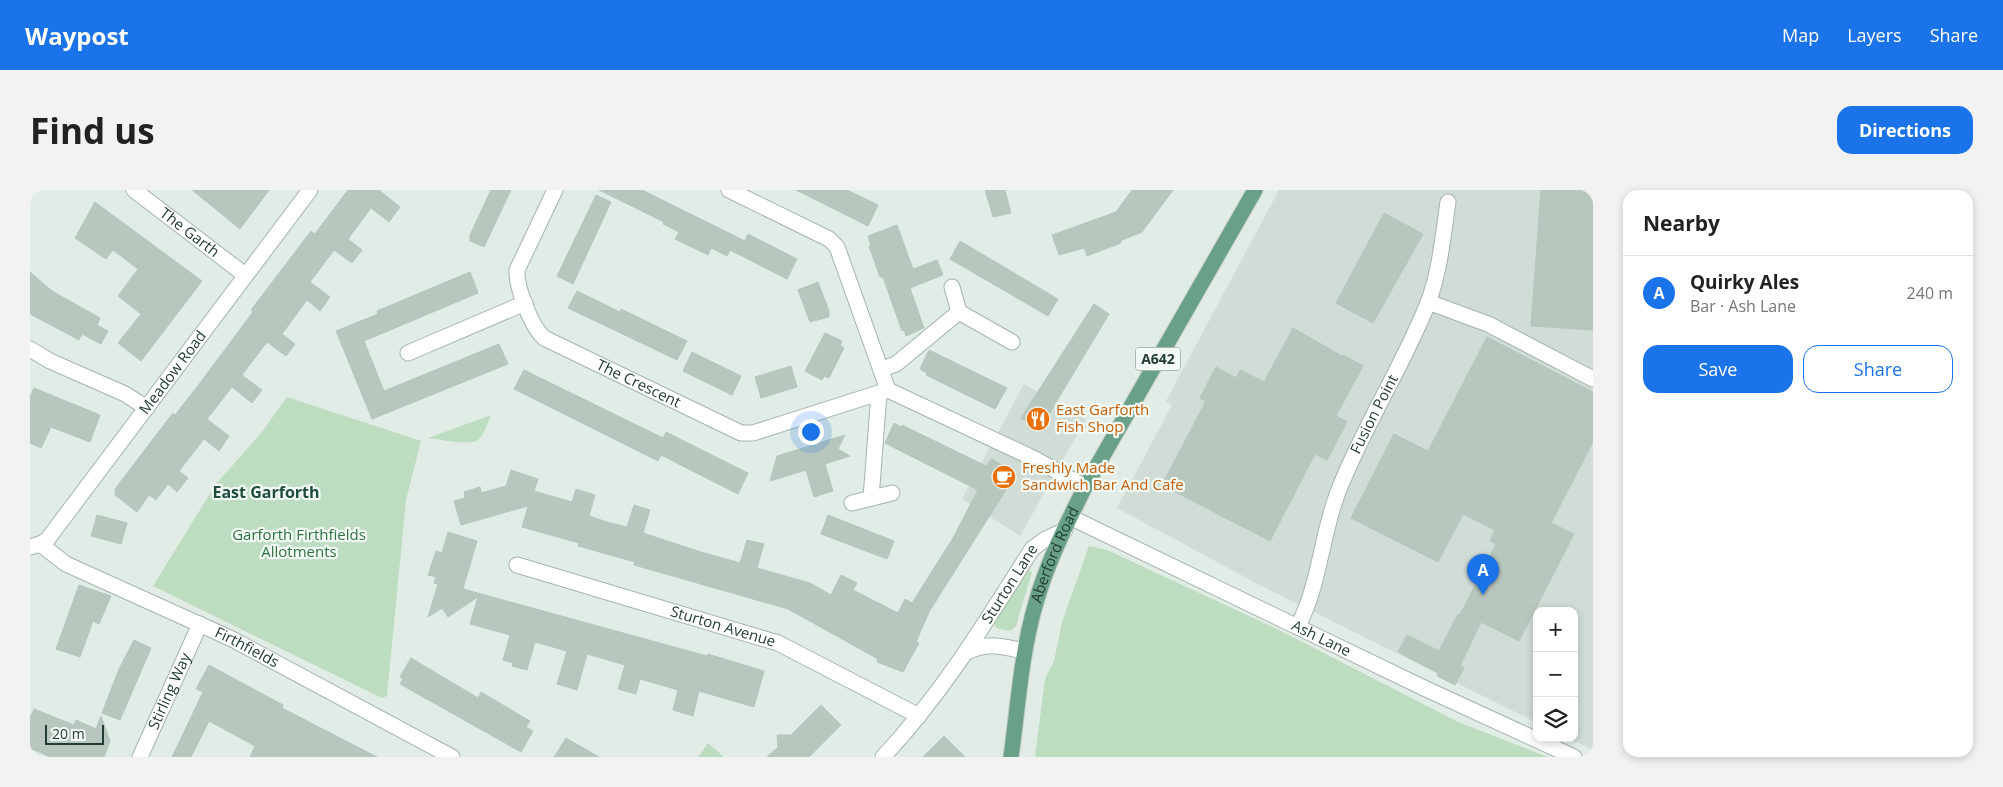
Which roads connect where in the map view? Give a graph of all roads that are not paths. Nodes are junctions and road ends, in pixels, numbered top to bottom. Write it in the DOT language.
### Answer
graph roads {
  1 [pos="134,190"];
  2 [pos="310,190"];
  3 [pos="555,190"];
  4 [pos="729,190"];
  5 [pos="1255,190"];
  6 [pos="1448,202"];
  7 [pos="245,275"];
  8 [pos="952,287"];
  9 [pos="1428,302"];
  10 [pos="525,303"];
  11 [pos="958,312"];
  12 [pos="1012,342"];
  13 [pos="30,349"];
  14 [pos="408,354"];
  15 [pos="882,369"];
  16 [pos="1593,379"];
  17 [pos="884,391"];
  18 [pos="147,408"];
  19 [pos="1085,486"];
  20 [pos="892,493"];
  21 [pos="871,498"];
  22 [pos="852,503"];
  23 [pos="1068,523"];
  24 [pos="35,546"];
  25 [pos="516,565"];
  26 [pos="200,624"];
  27 [pos="1298,626"];
  28 [pos="1025,651"];
  29 [pos="967,652"];
  30 [pos="919,716"];
  31 [pos="140,757"];
  32 [pos="452,757"];
  33 [pos="883,757"];
  34 [pos="1011,757"];
  35 [pos="1574,757"];
  1 -- 7 [label="street, The Garth"];
  2 -- 7 [label="street, Meadow Road"];
  3 -- 10 [label="street, The Crescent"];
  4 -- 15 [label="street"];
  5 -- 19 [label="main road, Aberford Road / A642"];
  6 -- 9 [label="street, Fusion Point"];
  7 -- 18 [label="street, Meadow Road"];
  8 -- 11 [label="street"];
  9 -- 16 [label="street"];
  9 -- 27 [label="street, Fusion Point"];
  10 -- 14 [label="street"];
  10 -- 17 [label="street, The Crescent"];
  11 -- 12 [label="street"];
  11 -- 15 [label="street"];
  13 -- 18 [label="street"];
  15 -- 17 [label="street"];
  17 -- 19 [label="street"];
  17 -- 21 [label="street"];
  18 -- 24 [label="street, Meadow Road"];
  19 -- 23 [label="main road, Aberford Road / A642"];
  20 -- 21 [label="street"];
  21 -- 22 [label="street"];
  23 -- 27 [label="street, Ash Lane"];
  23 -- 28 [label="main road, Aberford Road / A642"];
  23 -- 29 [label="street, Sturton Lane"];
  24 -- 26 [label="street, Firthfields"];
  25 -- 30 [label="street, Sturton Avenue"];
  26 -- 31 [label="street, Stirling Way"];
  26 -- 32 [label="street, Firthfields"];
  27 -- 35 [label="street, Ash Lane"];
  28 -- 29 [label="street, Sturton Lane"];
  28 -- 34 [label="main road, Aberford Road / A642"];
  29 -- 30 [label="street, Sturton Lane"];
  30 -- 33 [label="street, Sturton Lane"];
}
